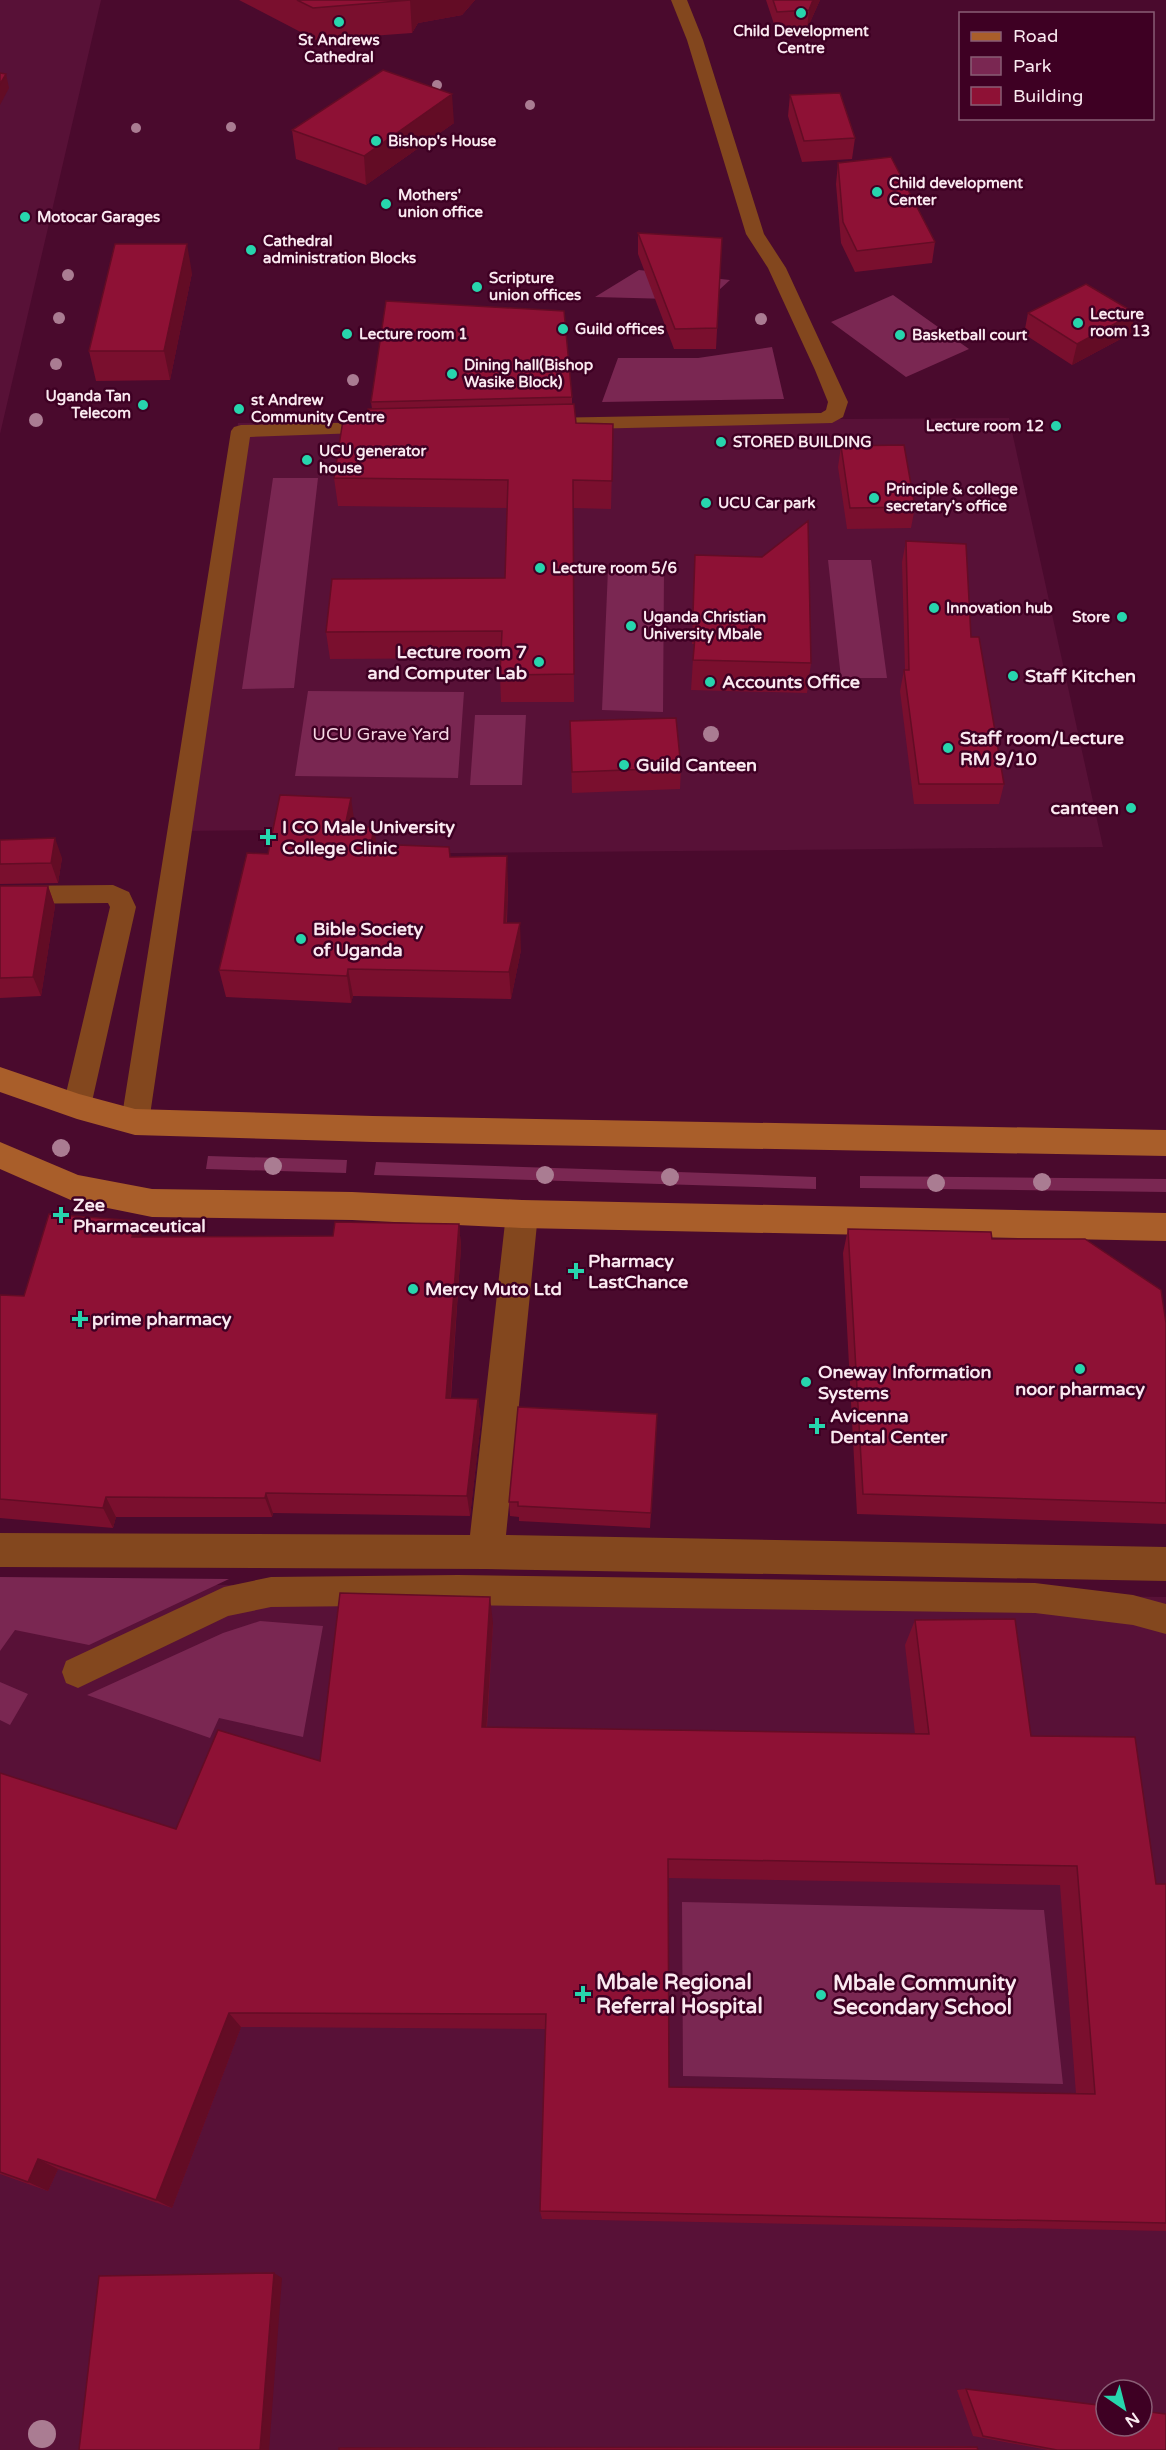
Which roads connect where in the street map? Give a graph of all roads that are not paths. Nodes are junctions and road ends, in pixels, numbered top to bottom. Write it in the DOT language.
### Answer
graph roads {
  1 [pos="679,0"];
  2 [pos="525,425"];
  3 [pos="394,428"];
  4 [pos="0,895"];
  5 [pos="0,1079"];
  6 [pos="77,1106"];
  7 [pos="135,1122"];
  8 [pos="1166,1143"];
  9 [pos="0,1155"];
  10 [pos="522,1214"];
  11 [pos="1166,1227"];
  12 [pos="0,1550"];
  13 [pos="486,1552"];
  14 [pos="1166,1564"];
  15 [pos="1166,1619"];
  16 [pos="78,1672"];
  1 -- 2 [label="lane"];
  3 -- 7 [label="lane"];
  4 -- 6 [label="lane"];
  5 -- 6 [label="main road"];
  6 -- 7 [label="main road"];
  7 -- 8 [label="main road"];
  9 -- 10 [label="main road"];
  10 -- 11 [label="main road"];
  10 -- 13 [label="street"];
  12 -- 13 [label="street"];
  13 -- 14 [label="street"];
  15 -- 16 [label="lane"];
}
